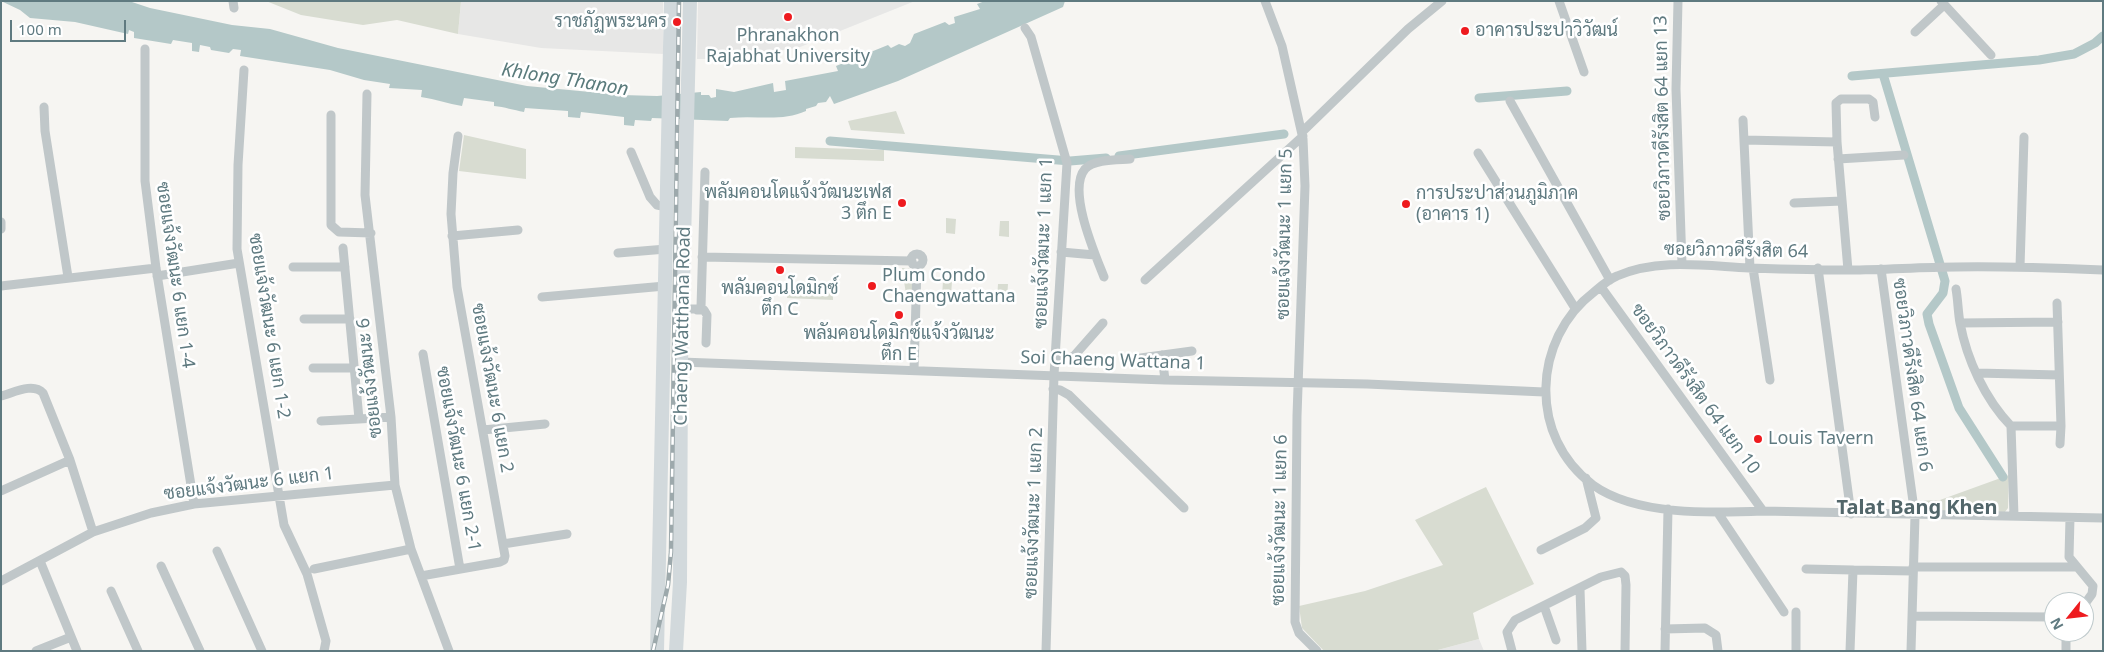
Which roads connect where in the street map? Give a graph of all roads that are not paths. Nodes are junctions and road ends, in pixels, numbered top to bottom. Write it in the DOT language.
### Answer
graph roads {
  1 [pos="671,1"];
  2 [pos="690,1"];
  3 [pos="1265,1"];
  4 [pos="1442,1"];
  5 [pos="1559,1"];
  6 [pos="1678,1"];
  7 [pos="1943,3"];
  8 [pos="1025,28"];
  9 [pos="1915,32"];
  10 [pos="145,50"];
  11 [pos="1991,55"];
  12 [pos="244,70"];
  13 [pos="1584,72"];
  14 [pos="367,94"];
  15 [pos="1510,101"];
  16 [pos="44,107"];
  17 [pos="331,114"];
  18 [pos="1874,117"];
  19 [pos="1743,120"];
  20 [pos="1302,134"];
  21 [pos="458,136"];
  22 [pos="2024,137"];
  23 [pos="1744,140"];
  24 [pos="1837,142"];
  25 [pos="631,152"];
  26 [pos="1478,153"];
  27 [pos="1904,155"];
  28 [pos="1130,159"];
  29 [pos="1838,159"];
  30 [pos="705,172"];
  31 [pos="1842,201"];
  32 [pos="1794,203"];
  33 [pos="667,206"];
  34 [pos="1,222"];
  35 [pos="1,228"];
  36 [pos="518,230"];
  37 [pos="371,233"];
  38 [pos="452,236"];
  39 [pos="343,248"];
  40 [pos="666,249"];
  41 [pos="1061,252"];
  42 [pos="618,253"];
  43 [pos="1095,255"];
  44 [pos="702,257"];
  45 [pos="239,263"];
  46 [pos="1682,264"];
  47 [pos="293,267"];
  48 [pos="345,267"];
  49 [pos="2020,267"];
  50 [pos="1751,268"];
  51 [pos="1818,268"];
  52 [pos="1881,269"];
  53 [pos="1848,270"];
  54 [pos="2103,270"];
  55 [pos="156,272"];
  56 [pos="68,277"];
  57 [pos="1104,277"];
  58 [pos="1145,280"];
  59 [pos="1610,280"];
  60 [pos="1,286"];
  61 [pos="665,286"];
  62 [pos="1601,286"];
  63 [pos="1956,289"];
  64 [pos="542,297"];
  65 [pos="2057,303"];
  66 [pos="1574,308"];
  67 [pos="682,309"];
  68 [pos="696,310"];
  69 [pos="304,319"];
  70 [pos="350,319"];
  71 [pos="1960,322"];
  72 [pos="2058,322"];
  73 [pos="1103,323"];
  74 [pos="706,344"];
  75 [pos="1192,351"];
  76 [pos="423,354"];
  77 [pos="1162,355"];
  78 [pos="1126,360"];
  79 [pos="681,362"];
  80 [pos="1055,363"];
  81 [pos="313,368"];
  82 [pos="354,368"];
  83 [pos="914,370"];
  84 [pos="1977,373"];
  85 [pos="1054,375"];
  86 [pos="2059,375"];
  87 [pos="1165,380"];
  88 [pos="1770,380"];
  89 [pos="1298,382"];
  90 [pos="1053,390"];
  91 [pos="1544,392"];
  92 [pos="1,396"];
  93 [pos="391,417"];
  94 [pos="359,419"];
  95 [pos="321,421"];
  96 [pos="545,424"];
  97 [pos="2011,426"];
  98 [pos="2060,426"];
  99 [pos="483,430"];
  100 [pos="2060,444"];
  101 [pos="70,460"];
  102 [pos="1586,478"];
  103 [pos="395,485"];
  104 [pos="1,491"];
  105 [pos="280,495"];
  106 [pos="194,504"];
  107 [pos="1184,508"];
  108 [pos="1668,510"];
  109 [pos="1763,511"];
  110 [pos="1718,513"];
  111 [pos="1851,514"];
  112 [pos="1914,516"];
  113 [pos="2014,516"];
  114 [pos="2070,518"];
  115 [pos="2103,518"];
  116 [pos="92,532"];
  117 [pos="567,534"];
  118 [pos="503,544"];
  119 [pos="411,549"];
  120 [pos="1541,550"];
  121 [pos="217,551"];
  122 [pos="40,561"];
  123 [pos="161,566"];
  124 [pos="2075,567"];
  125 [pos="460,568"];
  126 [pos="314,569"];
  127 [pos="1806,569"];
  128 [pos="1913,569"];
  129 [pos="1853,570"];
  130 [pos="420,576"];
  131 [pos="1,582"];
  132 [pos="1580,589"];
  133 [pos="111,591"];
  134 [pos="2092,592"];
  135 [pos="1544,606"];
  136 [pos="1784,612"];
  137 [pos="1796,612"];
  138 [pos="1912,616"];
  139 [pos="2044,617"];
  140 [pos="1665,629"];
  141 [pos="70,637"];
  142 [pos="1556,640"];
  143 [pos="656,650"];
  144 [pos="36,651"];
  145 [pos="77,651"];
  146 [pos="138,651"];
  147 [pos="200,651"];
  148 [pos="262,651"];
  149 [pos="324,651"];
  150 [pos="449,651"];
  151 [pos="676,651"];
  152 [pos="1046,651"];
  153 [pos="1316,651"];
  154 [pos="1512,651"];
  155 [pos="1582,651"];
  156 [pos="1625,651"];
  157 [pos="1665,651"];
  158 [pos="1718,651"];
  159 [pos="1796,651"];
  160 [pos="1850,651"];
  161 [pos="1911,651"];
  1 -- 33 [label="main road, Chaeng Watthana Road"];
  2 -- 67 [label="main road, Chaeng Watthana Road"];
  3 -- 20 [label="street, ซอยแจ้งวัฒนะ 1 แยก 5"];
  4 -- 20 [label="street"];
  5 -- 13 [label="street"];
  6 -- 46 [label="street, ซอยวิภาวดีรังสิต 64 แยก 13"];
  7 -- 9 [label="street"];
  7 -- 11 [label="street"];
  8 -- 41 [label="street, ซอยแจ้งวัฒนะ 1 แยก 1"];
  10 -- 55 [label="street, ซอยแจ้งวัฒนะ 6 แยก 1-4"];
  12 -- 45 [label="street, ซอยแจ้งวัฒนะ 6 แยก 1-2"];
  14 -- 37 [label="street, ซอยแจ้งวัฒนะ 6"];
  15 -- 59 [label="street"];
  16 -- 56 [label="street"];
  17 -- 37 [label="street"];
  18 -- 24 [label="street"];
  19 -- 23 [label="street"];
  20 -- 58 [label="street"];
  20 -- 89 [label="street, ซอยแจ้งวัฒนะ 1 แยก 5"];
  21 -- 38 [label="street, ซอยแจ้งวัฒนะ 6 แยก 2"];
  22 -- 49 [label="street"];
  23 -- 24 [label="street"];
  23 -- 50 [label="street"];
  24 -- 29 [label="street"];
  25 -- 33 [label="street"];
  26 -- 66 [label="street"];
  27 -- 29 [label="street"];
  28 -- 43 [label="street"];
  29 -- 31 [label="street"];
  30 -- 44 [label="street"];
  31 -- 32 [label="street"];
  31 -- 53 [label="street"];
  33 -- 40 [label="main road, Chaeng Watthana Road"];
  34 -- 35 [label="street"];
  36 -- 38 [label="street"];
  37 -- 93 [label="street, ซอยแจ้งวัฒนะ 6"];
  38 -- 99 [label="street, ซอยแจ้งวัฒนะ 6 แยก 2"];
  39 -- 48 [label="street"];
  40 -- 42 [label="street"];
  40 -- 61 [label="main road, Chaeng Watthana Road"];
  41 -- 43 [label="street"];
  41 -- 80 [label="street, ซอยแจ้งวัฒนะ 1 แยก 1"];
  43 -- 57 [label="street"];
  44 -- 68 [label="street"];
  44 -- 83 [label="street"];
  45 -- 55 [label="street"];
  45 -- 105 [label="street, ซอยแจ้งวัฒนะ 6 แยก 1-2"];
  46 -- 50 [label="street, ซอยวิภาวดีรังสิต 64"];
  46 -- 59 [label="street, ซอยวิภาวดีรังสิต 64"];
  47 -- 48 [label="street"];
  48 -- 70 [label="street"];
  49 -- 52 [label="street, ซอยวิภาวดีรังสิต 64"];
  49 -- 54 [label="street, ซอยวิภาวดีรังสิต 64"];
  50 -- 51 [label="street, ซอยวิภาวดีรังสิต 64"];
  50 -- 88 [label="street"];
  51 -- 53 [label="street, ซอยวิภาวดีรังสิต 64"];
  51 -- 111 [label="street"];
  52 -- 53 [label="street, ซอยวิภาวดีรังสิต 64"];
  52 -- 112 [label="street, ซอยวิภาวดีรังสิต 64 แยก 6"];
  55 -- 56 [label="street"];
  55 -- 106 [label="street, ซอยแจ้งวัฒนะ 6 แยก 1-4"];
  56 -- 60 [label="street"];
  59 -- 62 [label="street, ซอยวิภาวดีรังสิต 64"];
  61 -- 64 [label="street"];
  61 -- 143 [label="main road, Chaeng Watthana Road"];
  62 -- 66 [label="street, ซอยวิภาวดีรังสิต 64"];
  62 -- 109 [label="street, ซอยวิภาวดีรังสิต 64 แยก 10"];
  63 -- 71 [label="street"];
  65 -- 72 [label="street"];
  66 -- 91 [label="street, ซอยวิภาวดีรังสิต 64"];
  67 -- 68 [label="street"];
  67 -- 79 [label="main road, Chaeng Watthana Road"];
  68 -- 74 [label="street"];
  69 -- 70 [label="street"];
  70 -- 82 [label="street"];
  71 -- 72 [label="street"];
  71 -- 84 [label="street"];
  72 -- 86 [label="street"];
  73 -- 80 [label="street"];
  75 -- 77 [label="street"];
  76 -- 125 [label="street, ซอยแจ้งวัฒนะ 6 แยก 2-1"];
  77 -- 78 [label="street"];
  77 -- 87 [label="street"];
  79 -- 83 [label="street, Soi Chaeng Wattana 1"];
  79 -- 151 [label="main road, Chaeng Watthana Road"];
  80 -- 85 [label="street, ซอยแจ้งวัฒนะ 1 แยก 1"];
  81 -- 82 [label="street"];
  82 -- 94 [label="street"];
  83 -- 85 [label="street, Soi Chaeng Wattana 1"];
  84 -- 86 [label="street"];
  84 -- 97 [label="street"];
  85 -- 87 [label="street, Soi Chaeng Wattana 1"];
  85 -- 90 [label="street, ซอยแจ้งวัฒนะ 1 แยก 2"];
  86 -- 98 [label="street"];
  87 -- 89 [label="street, Soi Chaeng Wattana 1"];
  89 -- 91 [label="street, Soi Chaeng Wattana 1"];
  89 -- 153 [label="street, ซอยแจ้งวัฒนะ 1 แยก 6"];
  90 -- 107 [label="street"];
  90 -- 152 [label="street, ซอยแจ้งวัฒนะ 1 แยก 2"];
  91 -- 102 [label="street, ซอยวิภาวดีรังสิต 64"];
  92 -- 101 [label="street"];
  93 -- 94 [label="street"];
  93 -- 103 [label="street, ซอยแจ้งวัฒนะ 6"];
  94 -- 95 [label="street"];
  96 -- 99 [label="street"];
  97 -- 98 [label="street"];
  97 -- 113 [label="street"];
  98 -- 100 [label="street"];
  99 -- 118 [label="street, ซอยแจ้งวัฒนะ 6 แยก 2"];
  101 -- 104 [label="street"];
  101 -- 116 [label="street"];
  102 -- 108 [label="street, ซอยวิภาวดีรังสิต 64"];
  102 -- 120 [label="street"];
  103 -- 105 [label="street, ซอยแจ้งวัฒนะ 6 แยก 1"];
  103 -- 119 [label="street, ซอยแจ้งวัฒนะ 6"];
  105 -- 106 [label="street, ซอยแจ้งวัฒนะ 6 แยก 1"];
  105 -- 149 [label="street, ซอยแจ้งวัฒนะ 6 แยก 1-2"];
  106 -- 116 [label="street, ซอยแจ้งวัฒนะ 6 แยก 1"];
  108 -- 110 [label="street, ซอยวิภาวดีรังสิต 64"];
  108 -- 140 [label="street"];
  109 -- 110 [label="street, ซอยวิภาวดีรังสิต 64"];
  109 -- 111 [label="street, ซอยวิภาวดีรังสิต 64"];
  110 -- 136 [label="street"];
  111 -- 112 [label="street, ซอยวิภาวดีรังสิต 64"];
  112 -- 113 [label="street, ซอยวิภาวดีรังสิต 64"];
  112 -- 128 [label="street, ซอยวิภาวดีรังสิต 64 แยก 6"];
  113 -- 114 [label="street, ซอยวิภาวดีรังสิต 64"];
  114 -- 115 [label="street, ซอยวิภาวดีรังสิต 64"];
  114 -- 124 [label="street"];
  116 -- 122 [label="street, ซอยแจ้งวัฒนะ 6 แยก 1"];
  117 -- 118 [label="street"];
  118 -- 125 [label="street"];
  119 -- 126 [label="street"];
  119 -- 130 [label="street, ซอยแจ้งวัฒนะ 6"];
  121 -- 148 [label="street"];
  122 -- 131 [label="street, ซอยแจ้งวัฒนะ 6 แยก 1"];
  122 -- 141 [label="street"];
  123 -- 147 [label="street"];
  124 -- 128 [label="street"];
  124 -- 134 [label="street"];
  125 -- 130 [label="street"];
  127 -- 129 [label="street"];
  128 -- 129 [label="street"];
  128 -- 138 [label="street, ซอยวิภาวดีรังสิต 64 แยก 6"];
  129 -- 160 [label="street"];
  130 -- 150 [label="street, ซอยแจ้งวัฒนะ 6"];
  132 -- 135 [label="street"];
  132 -- 155 [label="street"];
  132 -- 156 [label="street"];
  133 -- 146 [label="street"];
  135 -- 142 [label="street"];
  135 -- 154 [label="street"];
  137 -- 159 [label="street"];
  138 -- 139 [label="street"];
  138 -- 161 [label="street, ซอยวิภาวดีรังสิต 64 แยก 6"];
  140 -- 157 [label="street"];
  140 -- 158 [label="street"];
  141 -- 144 [label="street"];
  141 -- 145 [label="street"];
}
